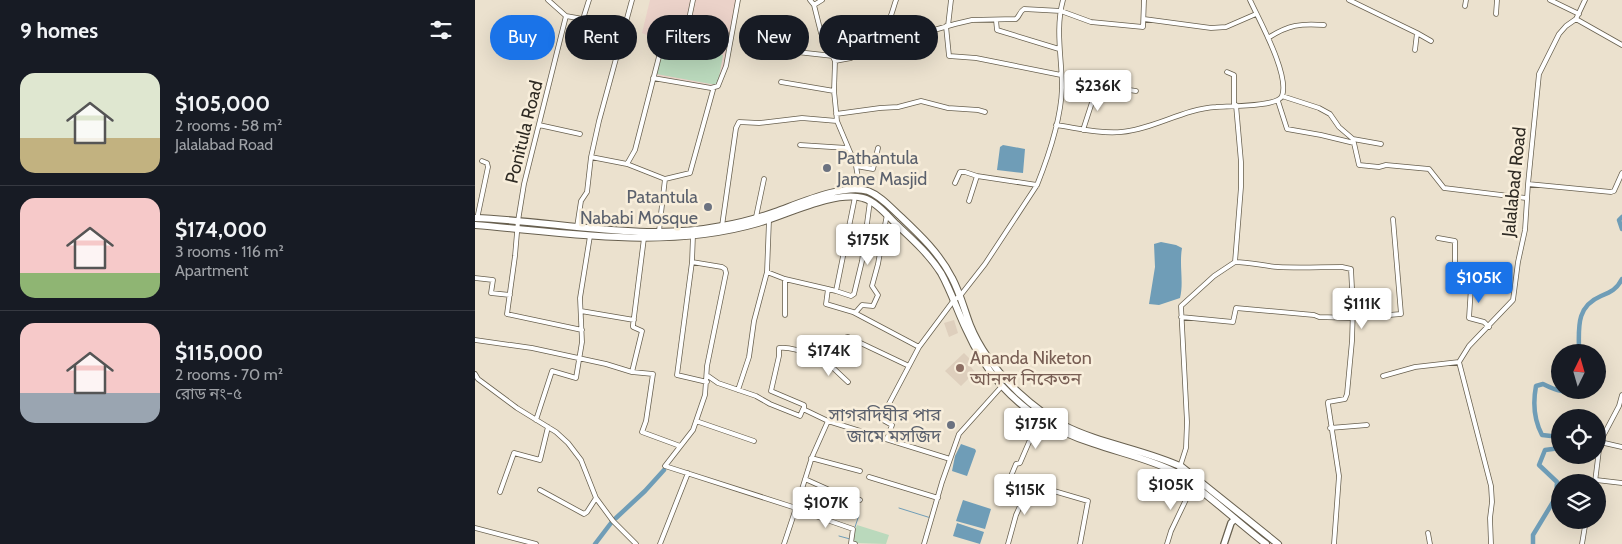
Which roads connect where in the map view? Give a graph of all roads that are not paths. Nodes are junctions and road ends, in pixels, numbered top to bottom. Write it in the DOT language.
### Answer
graph roads {
  1 [pos="548,0"];
  2 [pos="589,0"];
  3 [pos="632,0"];
  4 [pos="693,0"];
  5 [pos="738,0"];
  6 [pos="810,0"];
  7 [pos="822,0"];
  8 [pos="896,0"];
  9 [pos="951,0"];
  10 [pos="1063,0"];
  11 [pos="1144,0"];
  12 [pos="1250,0"];
  13 [pos="1349,0"];
  14 [pos="1466,0"];
  15 [pos="1497,0"];
  16 [pos="1550,0"];
  17 [pos="1585,0"];
  18 [pos="814,5"];
  19 [pos="1465,6"];
  20 [pos="1061,12"];
  21 [pos="1256,14"];
  22 [pos="1496,14"];
  23 [pos="1579,14"];
  24 [pos="565,15"];
  25 [pos="584,15"];
  26 [pos="690,15"];
  27 [pos="890,15"];
  28 [pos="1144,19"];
  29 [pos="1576,19"];
  30 [pos="565,20"];
  31 [pos="996,20"];
  32 [pos="819,25"];
  33 [pos="947,26"];
  34 [pos="1324,26"];
  35 [pos="938,29"];
  36 [pos="1417,34"];
  37 [pos="1268,38"];
  38 [pos="1431,41"];
  39 [pos="1622,45"];
  40 [pos="1059,49"];
  41 [pos="1415,50"];
  42 [pos="659,60"];
  43 [pos="840,60"];
  44 [pos="835,61"];
  45 [pos="1227,72"];
  46 [pos="1061,75"];
  47 [pos="653,78"];
  48 [pos="781,82"];
  49 [pos="713,90"];
  50 [pos="834,91"];
  51 [pos="1136,91"];
  52 [pos="1282,96"];
  53 [pos="1278,101"];
  54 [pos="1235,105"];
  55 [pos="985,112"];
  56 [pos="836,114"];
  57 [pos="837,121"];
  58 [pos="539,125"];
  59 [pos="1056,125"];
  60 [pos="1083,130"];
  61 [pos="580,134"];
  62 [pos="1354,141"];
  63 [pos="800,144"];
  64 [pos="1381,144"];
  65 [pos="847,148"];
  66 [pos="878,148"];
  67 [pos="591,157"];
  68 [pos="481,161"];
  69 [pos="627,164"];
  70 [pos="856,166"];
  71 [pos="1622,173"];
  72 [pos="977,176"];
  73 [pos="665,179"];
  74 [pos="764,179"];
  75 [pos="955,183"];
  76 [pos="1528,184"];
  77 [pos="1037,185"];
  78 [pos="860,189"];
  79 [pos="855,197"];
  80 [pos="863,198"];
  81 [pos="1526,198"];
  82 [pos="969,200"];
  83 [pos="870,201"];
  84 [pos="783,212"];
  85 [pos="887,214"];
  86 [pos="756,217"];
  87 [pos="1393,219"];
  88 [pos="769,220"];
  89 [pos="476,221"];
  90 [pos="518,221"];
  91 [pos="722,226"];
  92 [pos="577,227"];
  93 [pos="517,230"];
  94 [pos="615,230"];
  95 [pos="659,231"];
  96 [pos="692,233"];
  97 [pos="590,236"];
  98 [pos="614,237"];
  99 [pos="644,238"];
  100 [pos="1439,238"];
  101 [pos="692,262"];
  102 [pos="1235,262"];
  103 [pos="767,272"];
  104 [pos="475,278"];
  105 [pos="785,279"];
  106 [pos="828,289"];
  107 [pos="836,291"];
  108 [pos="510,295"];
  109 [pos="957,298"];
  110 [pos="581,311"];
  111 [pos="855,313"];
  112 [pos="785,315"];
  113 [pos="1181,317"];
  114 [pos="1353,318"];
  115 [pos="634,320"];
  116 [pos="1489,327"];
  117 [pos="582,330"];
  118 [pos="475,340"];
  119 [pos="919,347"];
  120 [pos="580,359"];
  121 [pos="832,362"];
  122 [pos="1459,362"];
  123 [pos="909,366"];
  124 [pos="631,372"];
  125 [pos="475,374"];
  126 [pos="708,376"];
  127 [pos="1383,376"];
  128 [pos="476,380"];
  129 [pos="707,382"];
  130 [pos="848,382"];
  131 [pos="1005,383"];
  132 [pos="738,390"];
  133 [pos="1622,395"];
  134 [pos="1621,406"];
  135 [pos="804,409"];
  136 [pos="1039,419"];
  137 [pos="536,420"];
  138 [pos="827,420"];
  139 [pos="696,422"];
  140 [pos="1367,425"];
  141 [pos="547,427"];
  142 [pos="1330,428"];
  143 [pos="1606,432"];
  144 [pos="887,439"];
  145 [pos="754,441"];
  146 [pos="1606,443"];
  147 [pos="680,446"];
  148 [pos="1622,446"];
  149 [pos="811,458"];
  150 [pos="950,459"];
  151 [pos="1182,466"];
  152 [pos="860,471"];
  153 [pos="688,473"];
  154 [pos="1178,474"];
  155 [pos="869,477"];
  156 [pos="805,479"];
  157 [pos="1606,481"];
  158 [pos="1622,482"];
  159 [pos="1029,484"];
  160 [pos="1193,485"];
  161 [pos="540,490"];
  162 [pos="501,492"];
  163 [pos="596,498"];
  164 [pos="938,498"];
  165 [pos="860,500"];
  166 [pos="796,508"];
  167 [pos="807,513"];
  168 [pos="1235,519"];
  169 [pos="475,528"];
  170 [pos="1584,529"];
  171 [pos="1428,533"];
  172 [pos="536,544"];
  173 [pos="636,544"];
  174 [pos="660,544"];
  175 [pos="784,544"];
  176 [pos="852,544"];
  177 [pos="924,544"];
  178 [pos="1008,544"];
  179 [pos="1080,544"];
  180 [pos="1167,544"];
  181 [pos="1225,544"];
  182 [pos="1266,544"];
  183 [pos="1278,544"];
  184 [pos="1334,544"];
  185 [pos="1430,544"];
  186 [pos="1491,544"];
  187 [pos="1582,544"];
  1 -- 24 [label="street"];
  2 -- 25 [label="street"];
  3 -- 67 [label="street"];
  4 -- 26 [label="street"];
  5 -- 47 [label="street"];
  6 -- 18 [label="street"];
  7 -- 18 [label="street"];
  8 -- 27 [label="street"];
  9 -- 33 [label="street"];
  10 -- 20 [label="street"];
  11 -- 28 [label="street"];
  12 -- 21 [label="street"];
  13 -- 36 [label="street"];
  14 -- 19 [label="street"];
  15 -- 22 [label="street"];
  16 -- 23 [label="street"];
  17 -- 23 [label="street, Jalalabad Road"];
  18 -- 32 [label="street"];
  20 -- 28 [label="street"];
  20 -- 31 [label="street"];
  20 -- 40 [label="street"];
  21 -- 28 [label="street"];
  21 -- 37 [label="street"];
  23 -- 29 [label="street, Jalalabad Road"];
  29 -- 39 [label="street"];
  29 -- 76 [label="street, Jalalabad Road"];
  30 -- 58 [label="street, Ponitula Road"];
  31 -- 33 [label="street"];
  31 -- 40 [label="street"];
  33 -- 35 [label="street"];
  33 -- 46 [label="street"];
  34 -- 37 [label="street"];
  36 -- 38 [label="street"];
  36 -- 41 [label="street"];
  37 -- 52 [label="street"];
  40 -- 46 [label="street"];
  42 -- 47 [label="street"];
  43 -- 44 [label="street"];
  44 -- 50 [label="street"];
  45 -- 54 [label="street"];
  46 -- 59 [label="street"];
  47 -- 69 [label="street"];
  48 -- 50 [label="street"];
  49 -- 73 [label="street"];
  50 -- 56 [label="street"];
  51 -- 60 [label="street"];
  52 -- 53 [label="street"];
  52 -- 62 [label="street"];
  53 -- 54 [label="street"];
  53 -- 62 [label="street"];
  54 -- 60 [label="street"];
  54 -- 102 [label="street"];
  55 -- 56 [label="street"];
  56 -- 57 [label="street"];
  57 -- 65 [label="street"];
  57 -- 91 [label="street"];
  58 -- 61 [label="street"];
  58 -- 90 [label="street, Ponitula Road"];
  59 -- 60 [label="street"];
  59 -- 77 [label="street"];
  62 -- 64 [label="street"];
  62 -- 81 [label="street"];
  63 -- 65 [label="street"];
  65 -- 70 [label="street"];
  66 -- 70 [label="street"];
  67 -- 69 [label="street"];
  67 -- 92 [label="street"];
  68 -- 89 [label="street"];
  69 -- 73 [label="street"];
  70 -- 78 [label="street"];
  71 -- 76 [label="street"];
  72 -- 75 [label="street"];
  72 -- 77 [label="street"];
  72 -- 82 [label="street"];
  73 -- 95 [label="street"];
  74 -- 86 [label="street"];
  76 -- 81 [label="street, Jalalabad Road"];
  77 -- 109 [label="street"];
  78 -- 80 [label="street"];
  78 -- 84 [label="main road"];
  78 -- 109 [label="main road"];
  79 -- 80 [label="main road"];
  79 -- 84 [label="main road"];
  79 -- 107 [label="street"];
  80 -- 83 [label="main road"];
  81 -- 116 [label="street, Jalalabad Road"];
  83 -- 85 [label="main road"];
  83 -- 107 [label="street"];
  84 -- 86 [label="main road"];
  84 -- 88 [label="main road"];
  85 -- 109 [label="main road"];
  85 -- 111 [label="street"];
  86 -- 91 [label="main road"];
  87 -- 114 [label="street"];
  88 -- 96 [label="main road"];
  88 -- 103 [label="street"];
  89 -- 90 [label="main road"];
  89 -- 93 [label="main road"];
  90 -- 92 [label="main road"];
  90 -- 93 [label="street, Ponitula Road"];
  91 -- 96 [label="main road"];
  92 -- 94 [label="main road"];
  93 -- 97 [label="main road"];
  93 -- 108 [label="street, Ponitula Road"];
  94 -- 95 [label="main road"];
  94 -- 98 [label="main road"];
  95 -- 96 [label="main road"];
  96 -- 99 [label="main road"];
  96 -- 101 [label="street"];
  97 -- 98 [label="main road"];
  97 -- 110 [label="street"];
  98 -- 99 [label="main road"];
  99 -- 115 [label="street"];
  100 -- 116 [label="street"];
  101 -- 126 [label="street"];
  101 -- 129 [label="street"];
  102 -- 113 [label="street"];
  102 -- 114 [label="street"];
  103 -- 105 [label="street"];
  103 -- 132 [label="street"];
  104 -- 108 [label="street"];
  105 -- 106 [label="street"];
  105 -- 112 [label="street"];
  106 -- 107 [label="street"];
  106 -- 111 [label="street"];
  108 -- 117 [label="street, Ponitula Road"];
  109 -- 119 [label="street"];
  109 -- 131 [label="main road"];
  110 -- 115 [label="street"];
  110 -- 117 [label="street"];
  111 -- 119 [label="street"];
  113 -- 114 [label="street"];
  113 -- 151 [label="street"];
  114 -- 142 [label="street"];
  115 -- 124 [label="street"];
  116 -- 122 [label="street, Jalalabad Road"];
  117 -- 120 [label="street"];
  118 -- 120 [label="street"];
  119 -- 123 [label="street"];
  120 -- 124 [label="street"];
  120 -- 137 [label="street"];
  121 -- 123 [label="street"];
  121 -- 130 [label="street"];
  121 -- 135 [label="street"];
  122 -- 127 [label="street"];
  122 -- 186 [label="street"];
  123 -- 144 [label="street"];
  124 -- 147 [label="street"];
  125 -- 128 [label="street"];
  126 -- 129 [label="street"];
  126 -- 132 [label="street"];
  128 -- 137 [label="street"];
  129 -- 139 [label="street"];
  131 -- 136 [label="main road"];
  131 -- 150 [label="street"];
  131 -- 151 [label="main road"];
  132 -- 135 [label="street"];
  133 -- 134 [label="street"];
  134 -- 143 [label="street"];
  135 -- 138 [label="street"];
  136 -- 154 [label="main road"];
  136 -- 159 [label="street"];
  137 -- 141 [label="street"];
  138 -- 144 [label="street"];
  138 -- 149 [label="street"];
  139 -- 145 [label="street"];
  139 -- 147 [label="street"];
  140 -- 142 [label="street"];
  141 -- 162 [label="street"];
  141 -- 163 [label="street"];
  142 -- 184 [label="street"];
  144 -- 150 [label="street"];
  146 -- 148 [label="street"];
  147 -- 153 [label="street"];
  149 -- 152 [label="street"];
  149 -- 156 [label="street"];
  150 -- 164 [label="street"];
  151 -- 154 [label="street"];
  151 -- 183 [label="main road"];
  153 -- 166 [label="street"];
  153 -- 174 [label="street"];
  154 -- 160 [label="main road"];
  155 -- 164 [label="street"];
  156 -- 165 [label="street"];
  156 -- 166 [label="street"];
  157 -- 158 [label="street"];
  159 -- 178 [label="street"];
  159 -- 179 [label="street"];
  160 -- 168 [label="main road"];
  160 -- 180 [label="street"];
  161 -- 163 [label="street"];
  163 -- 173 [label="street"];
  164 -- 177 [label="street"];
  166 -- 175 [label="street"];
  167 -- 176 [label="street"];
  168 -- 181 [label="main road"];
  168 -- 182 [label="main road"];
  169 -- 172 [label="street"];
  170 -- 187 [label="street"];
  171 -- 185 [label="street"];
}
